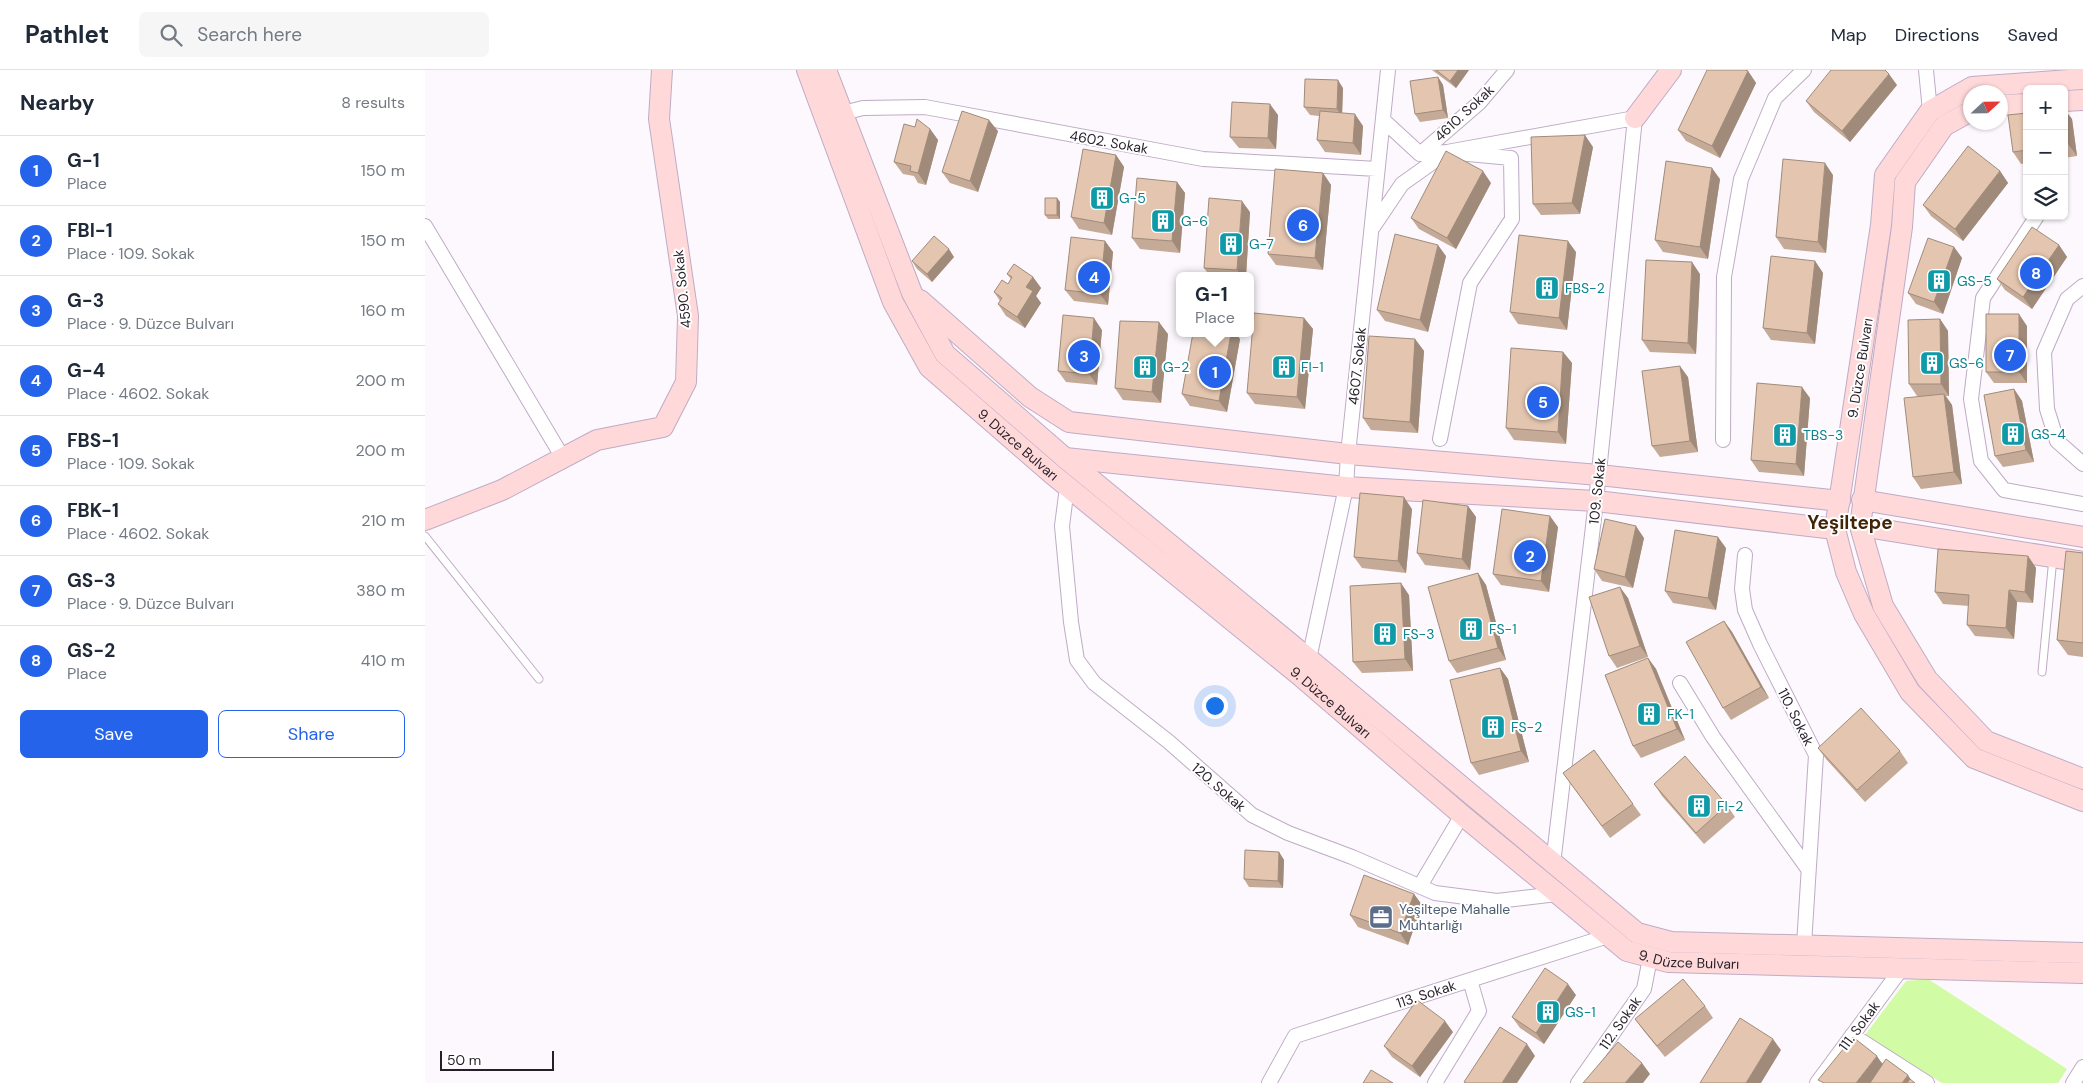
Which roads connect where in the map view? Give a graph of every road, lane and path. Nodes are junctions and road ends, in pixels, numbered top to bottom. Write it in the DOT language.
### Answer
graph roads {
  1 [pos="662,70"];
  2 [pos="807,70"];
  3 [pos="1388,70"];
  4 [pos="1507,70"];
  5 [pos="1671,70"];
  6 [pos="1804,70"];
  7 [pos="1926,70"];
  8 [pos="830,73"];
  9 [pos="2083,79"];
  10 [pos="2083,100"];
  11 [pos="2068,101"];
  12 [pos="2023,104"];
  13 [pos="2008,105"];
  14 [pos="1930,111"];
  15 [pos="843,113"];
  16 [pos="1963,116"];
  17 [pos="1635,118"];
  18 [pos="1383,120"];
  19 [pos="1447,152"];
  20 [pos="1420,154"];
  21 [pos="1377,169"];
  22 [pos="2034,220"];
  23 [pos="425,226"];
  24 [pos="1371,230"];
  25 [pos="2083,286"];
  26 [pos="912,293"];
  27 [pos="1440,439"];
  28 [pos="1723,440"];
  29 [pos="1348,454"];
  30 [pos="563,458"];
  31 [pos="1065,458"];
  32 [pos="2083,464"];
  33 [pos="1599,475"];
  34 [pos="1067,487"];
  35 [pos="1346,487"];
  36 [pos="1862,500"];
  37 [pos="1596,501"];
  38 [pos="1840,501"];
  39 [pos="2083,504"];
  40 [pos="425,520"];
  41 [pos="1860,526"];
  42 [pos="1835,529"];
  43 [pos="425,536"];
  44 [pos="2083,537"];
  45 [pos="1745,555"];
  46 [pos="2053,558"];
  47 [pos="2083,562"];
  48 [pos="1309,659"];
  49 [pos="2041,672"];
  50 [pos="539,679"];
  51 [pos="1680,683"];
  52 [pos="2083,779"];
  53 [pos="2083,801"];
  54 [pos="1462,815"];
  55 [pos="1553,864"];
  56 [pos="1809,869"];
  57 [pos="1420,886"];
  58 [pos="1557,894"];
  59 [pos="1608,936"];
  60 [pos="1804,945"];
  61 [pos="2083,953"];
  62 [pos="1651,958"];
  63 [pos="1902,968"];
  64 [pos="2083,973"];
  65 [pos="1470,980"];
  66 [pos="1853,1035"];
  67 [pos="1269,1083"];
  68 [pos="1435,1083"];
  69 [pos="1578,1083"];
  70 [pos="1817,1083"];
  71 [pos="1927,1083"];
  1 -- 30 [label="main road, 4590. Sokak"];
  2 -- 34 [label="main road, 9. Düzce Bulvarı"];
  3 -- 18 [label="street, 4607. Sokak"];
  4 -- 20 [label="street, 4610. Sokak"];
  5 -- 17 [label="main road"];
  6 -- 28 [label="street"];
  7 -- 14 [label="street"];
  8 -- 15 [label="main road, 9. Düzce Bulvarı"];
  9 -- 14 [label="main road, 9. Düzce Bulvarı"];
  10 -- 11 [label="main road"];
  12 -- 13 [label="main road"];
  14 -- 38 [label="main road, 9. Düzce Bulvarı"];
  15 -- 21 [label="street, 4602. Sokak"];
  15 -- 26 [label="main road, 9. Düzce Bulvarı"];
  16 -- 36 [label="main road, 9. Düzce Bulvarı"];
  17 -- 19 [label="street"];
  17 -- 33 [label="street, 109. Sokak"];
  18 -- 20 [label="street"];
  18 -- 21 [label="street, 4607. Sokak"];
  19 -- 20 [label="street"];
  19 -- 24 [label="street"];
  19 -- 27 [label="street"];
  21 -- 24 [label="street, 4607. Sokak"];
  22 -- 39 [label="street"];
  23 -- 30 [label="street"];
  24 -- 29 [label="street, 4607. Sokak"];
  25 -- 32 [label="street"];
  26 -- 29 [label="main road"];
  26 -- 31 [label="main road, 9. Düzce Bulvarı"];
  29 -- 33 [label="main road"];
  29 -- 35 [label="street, 4607. Sokak"];
  30 -- 40 [label="main road, 4590. Sokak"];
  31 -- 35 [label="main road"];
  31 -- 48 [label="main road, 9. Düzce Bulvarı"];
  33 -- 37 [label="street, 109. Sokak"];
  33 -- 38 [label="main road"];
  34 -- 54 [label="main road, 9. Düzce Bulvarı"];
  34 -- 57 [label="street, 120. Sokak"];
  35 -- 37 [label="main road"];
  35 -- 48 [label="street, 4607. Sokak"];
  36 -- 41 [label="main road, 9. Düzce Bulvarı"];
  36 -- 44 [label="main road"];
  37 -- 42 [label="main road"];
  37 -- 55 [label="street, 109. Sokak"];
  38 -- 42 [label="main road, 9. Düzce Bulvarı"];
  41 -- 46 [label="main road"];
  41 -- 52 [label="main road, 9. Düzce Bulvarı"];
  42 -- 53 [label="main road, 9. Düzce Bulvarı"];
  43 -- 50 [label="lane"];
  45 -- 56 [label="street, 110. Sokak"];
  46 -- 47 [label="main road"];
  46 -- 49 [label="lane"];
  48 -- 55 [label="main road, 9. Düzce Bulvarı"];
  51 -- 56 [label="street"];
  54 -- 57 [label="street"];
  54 -- 58 [label="main road, 9. Düzce Bulvarı"];
  55 -- 60 [label="main road, 9. Düzce Bulvarı"];
  56 -- 60 [label="street, 110. Sokak"];
  57 -- 58 [label="street, 120. Sokak"];
  58 -- 59 [label="main road, 9. Düzce Bulvarı"];
  59 -- 62 [label="main road, 9. Düzce Bulvarı"];
  59 -- 65 [label="street, 113. Sokak"];
  60 -- 61 [label="main road, 9. Düzce Bulvarı"];
  62 -- 63 [label="main road, 9. Düzce Bulvarı"];
  62 -- 69 [label="street, 112. Sokak"];
  63 -- 64 [label="main road, 9. Düzce Bulvarı"];
  63 -- 66 [label="street, 111. Sokak"];
  65 -- 67 [label="street, 113. Sokak"];
  65 -- 68 [label="street"];
  66 -- 70 [label="street, 111. Sokak"];
  66 -- 71 [label="street"];
}
